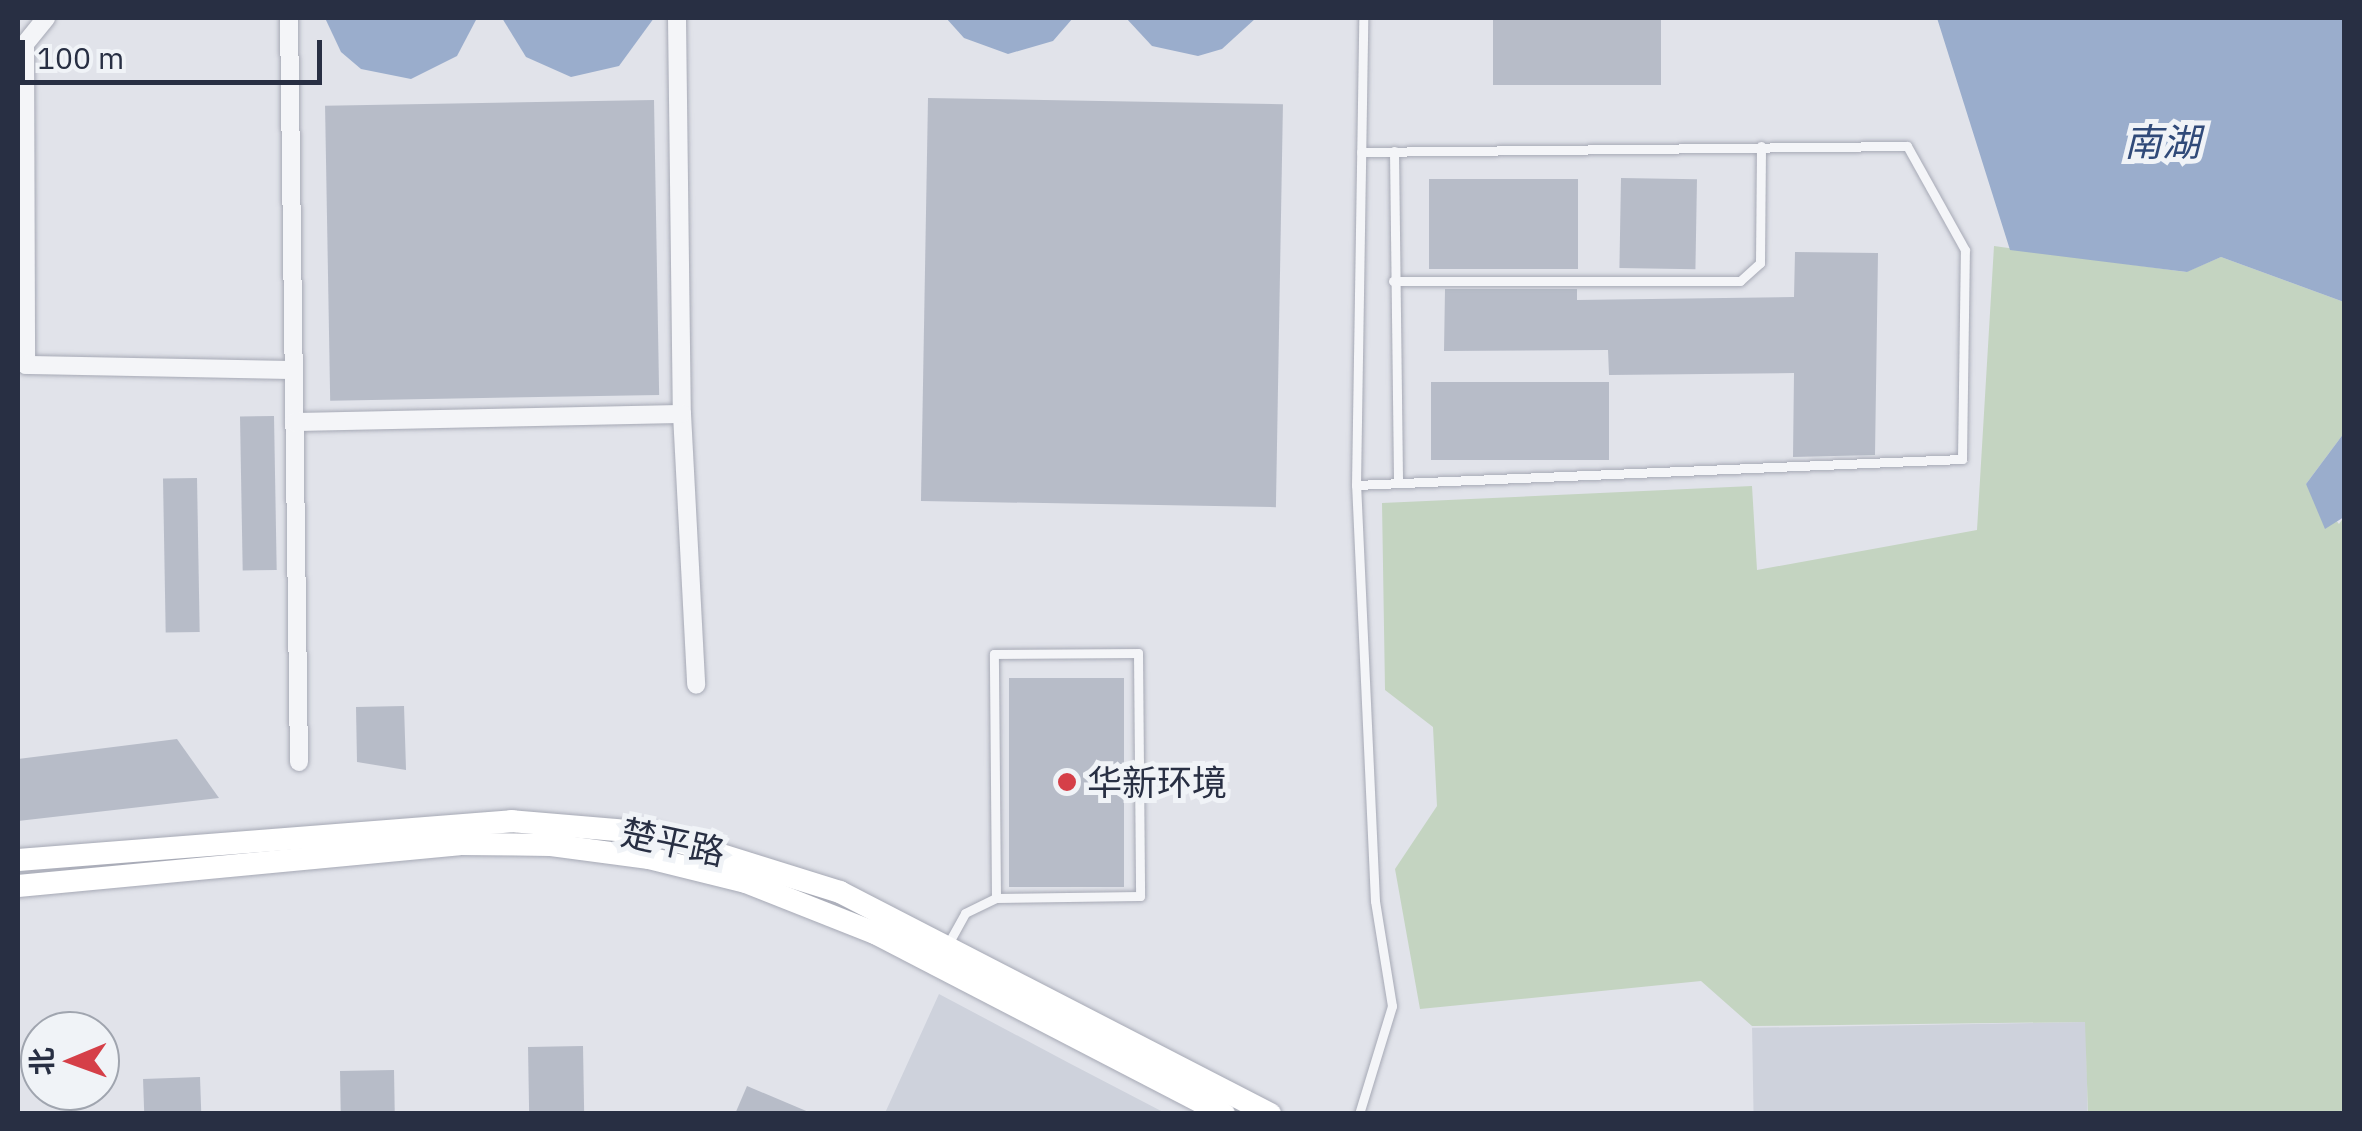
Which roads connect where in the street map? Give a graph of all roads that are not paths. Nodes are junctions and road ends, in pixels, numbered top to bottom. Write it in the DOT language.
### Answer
graph roads {
  1 [pos="46,18"];
  2 [pos="290,18"];
  3 [pos="677,18"];
  4 [pos="1362,18"];
  5 [pos="21,43"];
  6 [pos="1761,146"];
  7 [pos="1394,151"];
  8 [pos="1361,152"];
  9 [pos="1394,281"];
  10 [pos="294,370"];
  11 [pos="682,414"];
  12 [pos="294,422"];
  13 [pos="1398,482"];
  14 [pos="1356,485"];
  15 [pos="696,685"];
  16 [pos="298,762"];
  17 [pos="18,860"];
  18 [pos="18,886"];
  19 [pos="996,898"];
  20 [pos="948,944"];
  21 [pos="1224,1114"];
  22 [pos="1270,1114"];
  23 [pos="1359,1114"];
  1 -- 5 [label="street"];
  2 -- 10 [label="street"];
  3 -- 11 [label="street"];
  4 -- 8 [label="lane"];
  5 -- 10 [label="street"];
  6 -- 7 [label="lane"];
  6 -- 9 [label="lane"];
  6 -- 13 [label="lane"];
  7 -- 8 [label="lane"];
  7 -- 9 [label="lane"];
  8 -- 14 [label="lane"];
  9 -- 13 [label="lane"];
  10 -- 12 [label="street"];
  11 -- 12 [label="street"];
  11 -- 15 [label="street"];
  12 -- 16 [label="street"];
  13 -- 14 [label="lane"];
  14 -- 23 [label="lane"];
  17 -- 20 [label="main road, 楚平路"];
  18 -- 21 [label="main road, 楚平路"];
  19 -- 19 [label="lane"];
  19 -- 20 [label="lane"];
  20 -- 22 [label="main road, 楚平路"];
}
